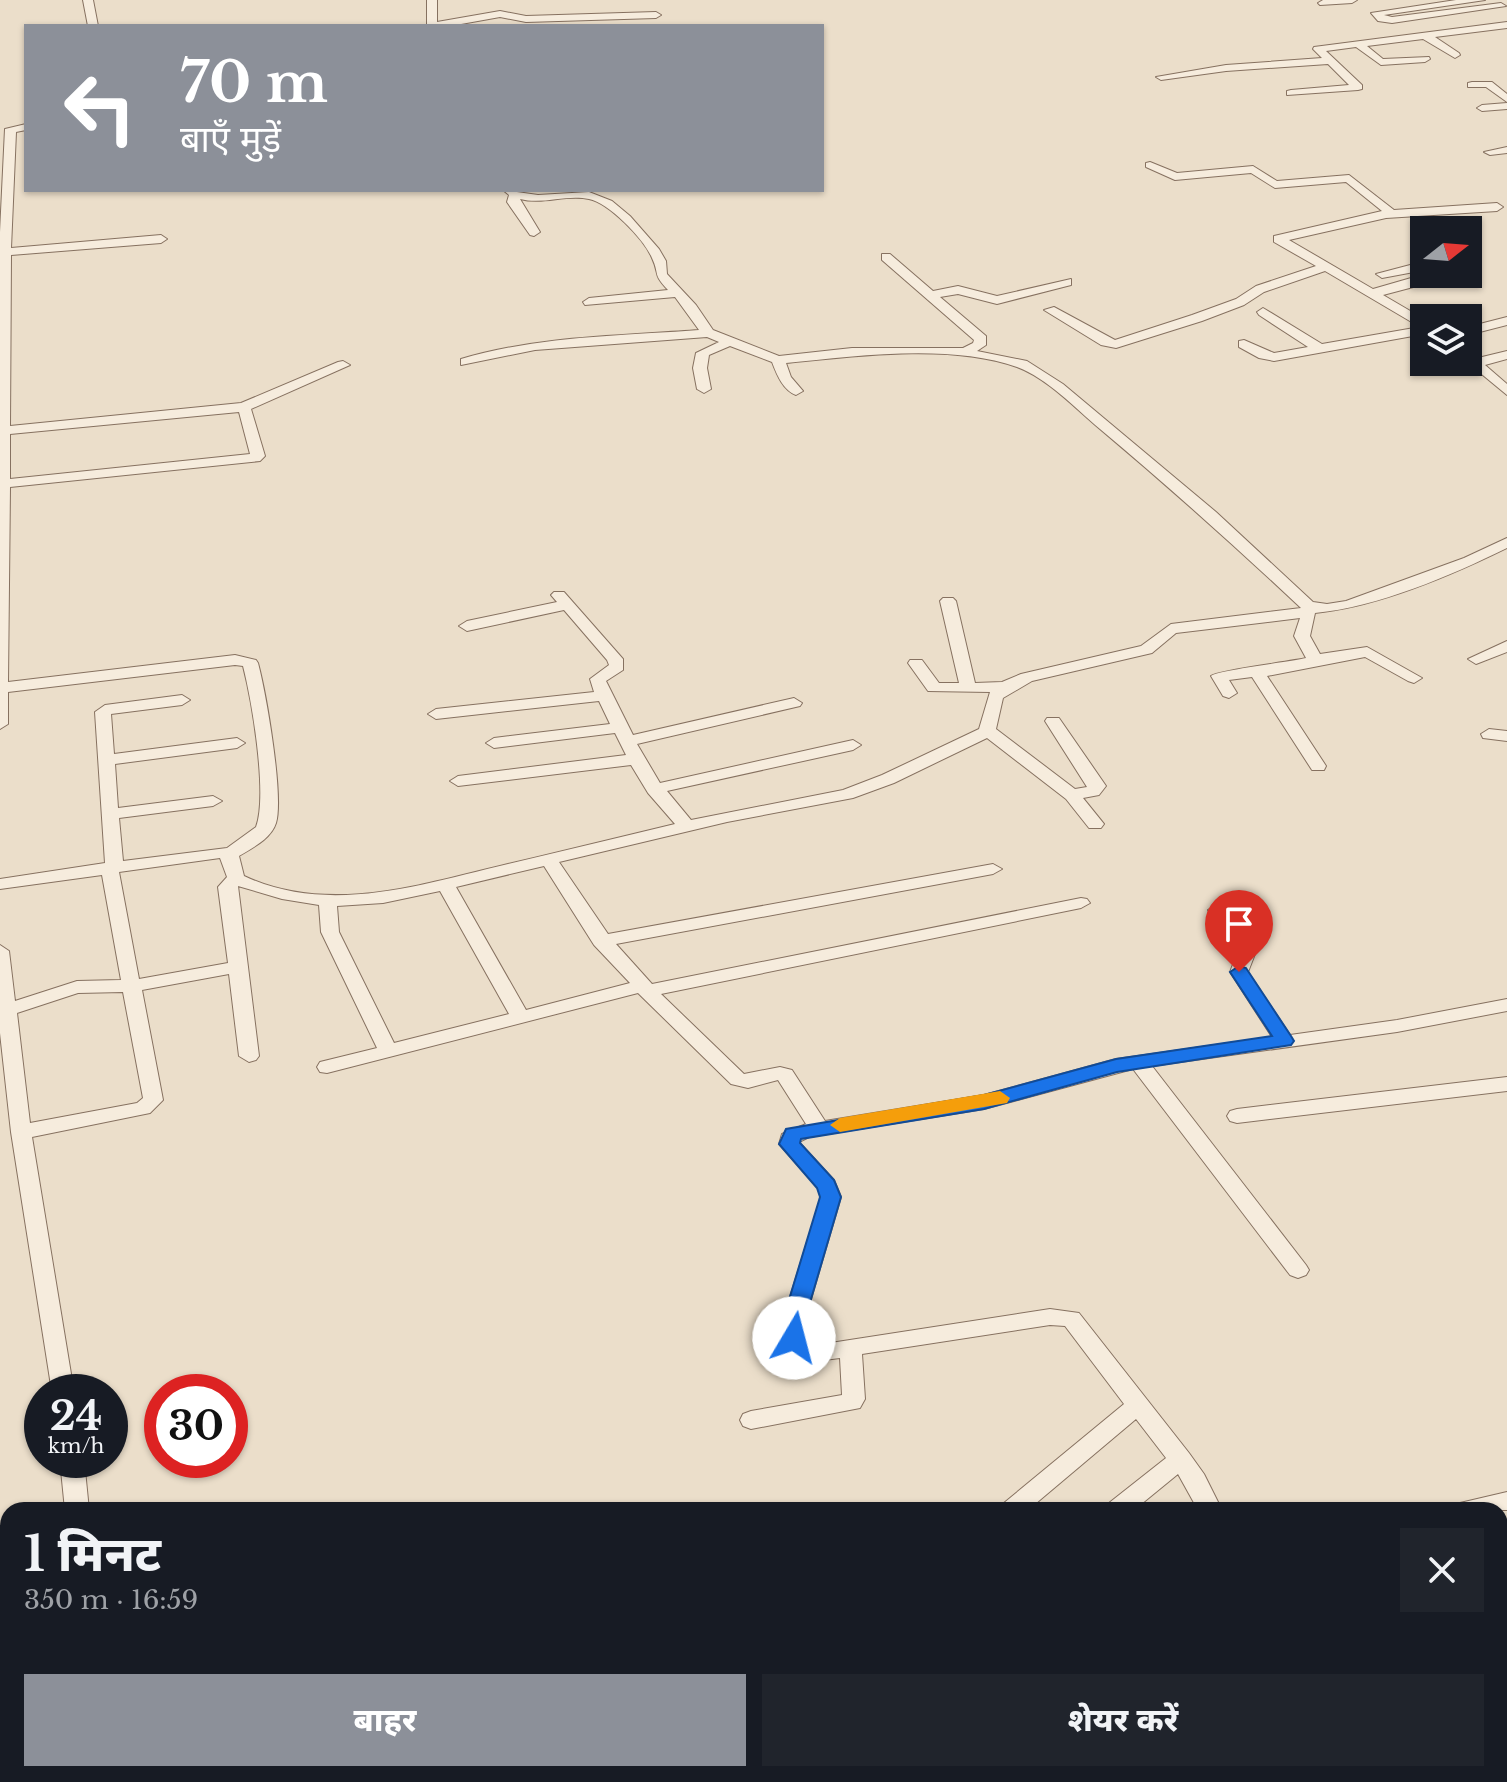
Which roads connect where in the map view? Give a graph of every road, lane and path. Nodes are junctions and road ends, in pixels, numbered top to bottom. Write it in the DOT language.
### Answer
graph roads {
  1 [pos="88,0"];
  2 [pos="432,0"];
  3 [pos="1352,0"];
  4 [pos="1480,0"];
  5 [pos="1487,0"];
  6 [pos="1323,3"];
  7 [pos="1504,7"];
  8 [pos="656,15"];
  9 [pos="93,24"];
  10 [pos="432,24"];
  11 [pos="443,24"];
  12 [pos="1507,25"];
  13 [pos="1426,36"];
  14 [pos="1358,44"];
  15 [pos="1455,55"];
  16 [pos="1425,59"];
  17 [pos="1329,61"];
  18 [pos="1161,77"];
  19 [pos="1472,85"];
  20 [pos="1291,93"];
  21 [pos="1507,99"];
  22 [pos="1507,106"];
  23 [pos="1482,108"];
  24 [pos="14,126"];
  25 [pos="1507,150"];
  26 [pos="1490,152"];
  27 [pos="1150,165"];
  28 [pos="512,192"];
  29 [pos="1497,207"];
  30 [pos="1392,214"];
  31 [pos="534,232"];
  32 [pos="161,239"];
  33 [pos="5,252"];
  34 [pos="886,257"];
  35 [pos="1325,267"];
  36 [pos="1410,269"];
  37 [pos="1382,274"];
  38 [pos="1067,282"];
  39 [pos="1410,284"];
  40 [pos="677,293"];
  41 [pos="1374,293"];
  42 [pos="930,295"];
  43 [pos="589,302"];
  44 [pos="1050,310"];
  45 [pos="1263,312"];
  46 [pos="1410,317"];
  47 [pos="1507,321"];
  48 [pos="1482,327"];
  49 [pos="1410,330"];
  50 [pos="708,333"];
  51 [pos="731,341"];
  52 [pos="1244,344"];
  53 [pos="1319,348"];
  54 [pos="966,352"];
  55 [pos="1507,355"];
  56 [pos="1482,359"];
  57 [pos="778,360"];
  58 [pos="466,362"];
  59 [pos="343,365"];
  60 [pos="1482,369"];
  61 [pos="2,382"];
  62 [pos="704,389"];
  63 [pos="796,391"];
  64 [pos="1507,391"];
  65 [pos="244,407"];
  66 [pos="1,431"];
  67 [pos="1,484"];
  68 [pos="1507,542"];
  69 [pos="948,601"];
  70 [pos="1311,610"];
  71 [pos="467,626"];
  72 [pos="1507,646"];
  73 [pos="1317,659"];
  74 [pos="1476,659"];
  75 [pos="916,663"];
  76 [pos="1257,672"];
  77 [pos="1414,678"];
  78 [pos="968,686"];
  79 [pos="1005,687"];
  80 [pos="0,688"];
  81 [pos="1229,693"];
  82 [pos="604,696"];
  83 [pos="182,700"];
  84 [pos="794,703"];
  85 [pos="436,714"];
  86 [pos="1053,721"];
  87 [pos="0,724"];
  88 [pos="987,730"];
  89 [pos="622,735"];
  90 [pos="237,743"];
  91 [pos="494,743"];
  92 [pos="853,745"];
  93 [pos="635,759"];
  94 [pos="106,760"];
  95 [pos="1318,766"];
  96 [pos="458,781"];
  97 [pos="654,789"];
  98 [pos="1072,795"];
  99 [pos="213,801"];
  100 [pos="110,814"];
  101 [pos="1095,824"];
  102 [pos="687,827"];
  103 [pos="229,854"];
  104 [pos="549,860"];
  105 [pos="112,866"];
  106 [pos="993,869"];
  107 [pos="236,878"];
  108 [pos="0,884"];
  109 [pos="445,884"];
  110 [pos="328,903"];
  111 [pos="1081,903"];
  112 [pos="1217,910"];
  113 [pos="601,941"];
  114 [pos="0,961"];
  115 [pos="232,968"];
  116 [pos="131,986"];
  117 [pos="644,988"];
  118 [pos="1507,1005"];
  119 [pos="6,1010"];
  120 [pos="519,1015"];
  121 [pos="1284,1041"];
  122 [pos="389,1052"];
  123 [pos="5,1056"];
  124 [pos="249,1056"];
  125 [pos="1138,1062"];
  126 [pos="327,1067"];
  127 [pos="1507,1084"];
  128 [pos="1237,1116"];
  129 [pos="819,1128"];
  130 [pos="21,1132"];
  131 [pos="1298,1270"];
  132 [pos="850,1348"];
  133 [pos="60,1374"];
  134 [pos="1138,1405"];
  135 [pos="751,1420"];
  136 [pos="1181,1459"];
  137 [pos="74,1478"];
  138 [pos="76,1502"];
  139 [pos="1022,1502"];
  140 [pos="1127,1502"];
  141 [pos="1208,1502"];
  1 -- 9 [label="street"];
  2 -- 10 [label="street"];
  3 -- 6 [label="street"];
  4 -- 7 [label="street"];
  5 -- 7 [label="street"];
  8 -- 11 [label="street"];
  12 -- 13 [label="street"];
  13 -- 14 [label="street"];
  13 -- 15 [label="street"];
  14 -- 16 [label="street"];
  14 -- 17 [label="street"];
  17 -- 18 [label="street"];
  17 -- 20 [label="street"];
  19 -- 21 [label="street"];
  22 -- 23 [label="street"];
  24 -- 33 [label="street"];
  25 -- 26 [label="street"];
  27 -- 30 [label="street"];
  28 -- 31 [label="street"];
  28 -- 40 [label="street"];
  29 -- 30 [label="street"];
  30 -- 35 [label="street"];
  32 -- 33 [label="street"];
  33 -- 61 [label="street"];
  34 -- 42 [label="street"];
  35 -- 41 [label="street"];
  35 -- 44 [label="street"];
  36 -- 37 [label="street"];
  38 -- 42 [label="street"];
  39 -- 41 [label="street"];
  40 -- 43 [label="street"];
  40 -- 50 [label="street"];
  41 -- 46 [label="street"];
  42 -- 54 [label="street"];
  45 -- 53 [label="street"];
  47 -- 48 [label="street"];
  49 -- 53 [label="street"];
  50 -- 51 [label="street"];
  50 -- 58 [label="street"];
  51 -- 57 [label="street"];
  51 -- 62 [label="street"];
  52 -- 53 [label="street"];
  54 -- 57 [label="street"];
  54 -- 70 [label="street"];
  55 -- 56 [label="street"];
  57 -- 63 [label="street"];
  59 -- 65 [label="street"];
  60 -- 64 [label="street"];
  61 -- 66 [label="street"];
  65 -- 66 [label="street"];
  65 -- 67 [label="street"];
  66 -- 67 [label="street"];
  67 -- 80 [label="street"];
  68 -- 70 [label="street"];
  69 -- 78 [label="street"];
  70 -- 73 [label="street"];
  70 -- 79 [label="street"];
  71 -- 82 [label="street"];
  72 -- 74 [label="street"];
  73 -- 76 [label="street"];
  73 -- 77 [label="street"];
  75 -- 78 [label="street"];
  76 -- 81 [label="street"];
  76 -- 95 [label="street"];
  78 -- 79 [label="street"];
  79 -- 88 [label="street"];
  80 -- 87 [label="street"];
  80 -- 103 [label="street"];
  82 -- 85 [label="street"];
  82 -- 89 [label="street"];
  83 -- 94 [label="street"];
  84 -- 89 [label="street"];
  86 -- 98 [label="street"];
  88 -- 98 [label="street"];
  88 -- 102 [label="street"];
  89 -- 91 [label="street"];
  89 -- 93 [label="street"];
  90 -- 94 [label="street"];
  92 -- 97 [label="street"];
  93 -- 96 [label="street"];
  93 -- 97 [label="street"];
  94 -- 100 [label="street"];
  97 -- 102 [label="street"];
  98 -- 101 [label="street"];
  99 -- 100 [label="street"];
  100 -- 105 [label="street"];
  102 -- 104 [label="street"];
  103 -- 105 [label="street"];
  103 -- 107 [label="street"];
  104 -- 109 [label="street"];
  104 -- 113 [label="street"];
  105 -- 108 [label="street"];
  105 -- 116 [label="street"];
  106 -- 113 [label="street"];
  107 -- 110 [label="street"];
  107 -- 115 [label="street"];
  109 -- 110 [label="street"];
  109 -- 120 [label="street"];
  110 -- 122 [label="street"];
  111 -- 117 [label="street"];
  112 -- 121 [label="street"];
  113 -- 117 [label="street"];
  114 -- 119 [label="street"];
  115 -- 116 [label="street"];
  115 -- 124 [label="street"];
  116 -- 119 [label="street"];
  116 -- 130 [label="street"];
  117 -- 120 [label="street"];
  117 -- 129 [label="street"];
  118 -- 121 [label="street"];
  119 -- 123 [label="street"];
  120 -- 122 [label="street"];
  121 -- 125 [label="street"];
  122 -- 126 [label="street"];
  123 -- 130 [label="street"];
  125 -- 129 [label="street"];
  125 -- 131 [label="street"];
  127 -- 128 [label="street"];
  129 -- 132 [label="street"];
  130 -- 133 [label="street"];
  132 -- 134 [label="street"];
  132 -- 135 [label="street"];
  134 -- 136 [label="street"];
  134 -- 139 [label="street"];
  136 -- 140 [label="street"];
  136 -- 141 [label="street"];
  137 -- 138 [label="street"];
}
